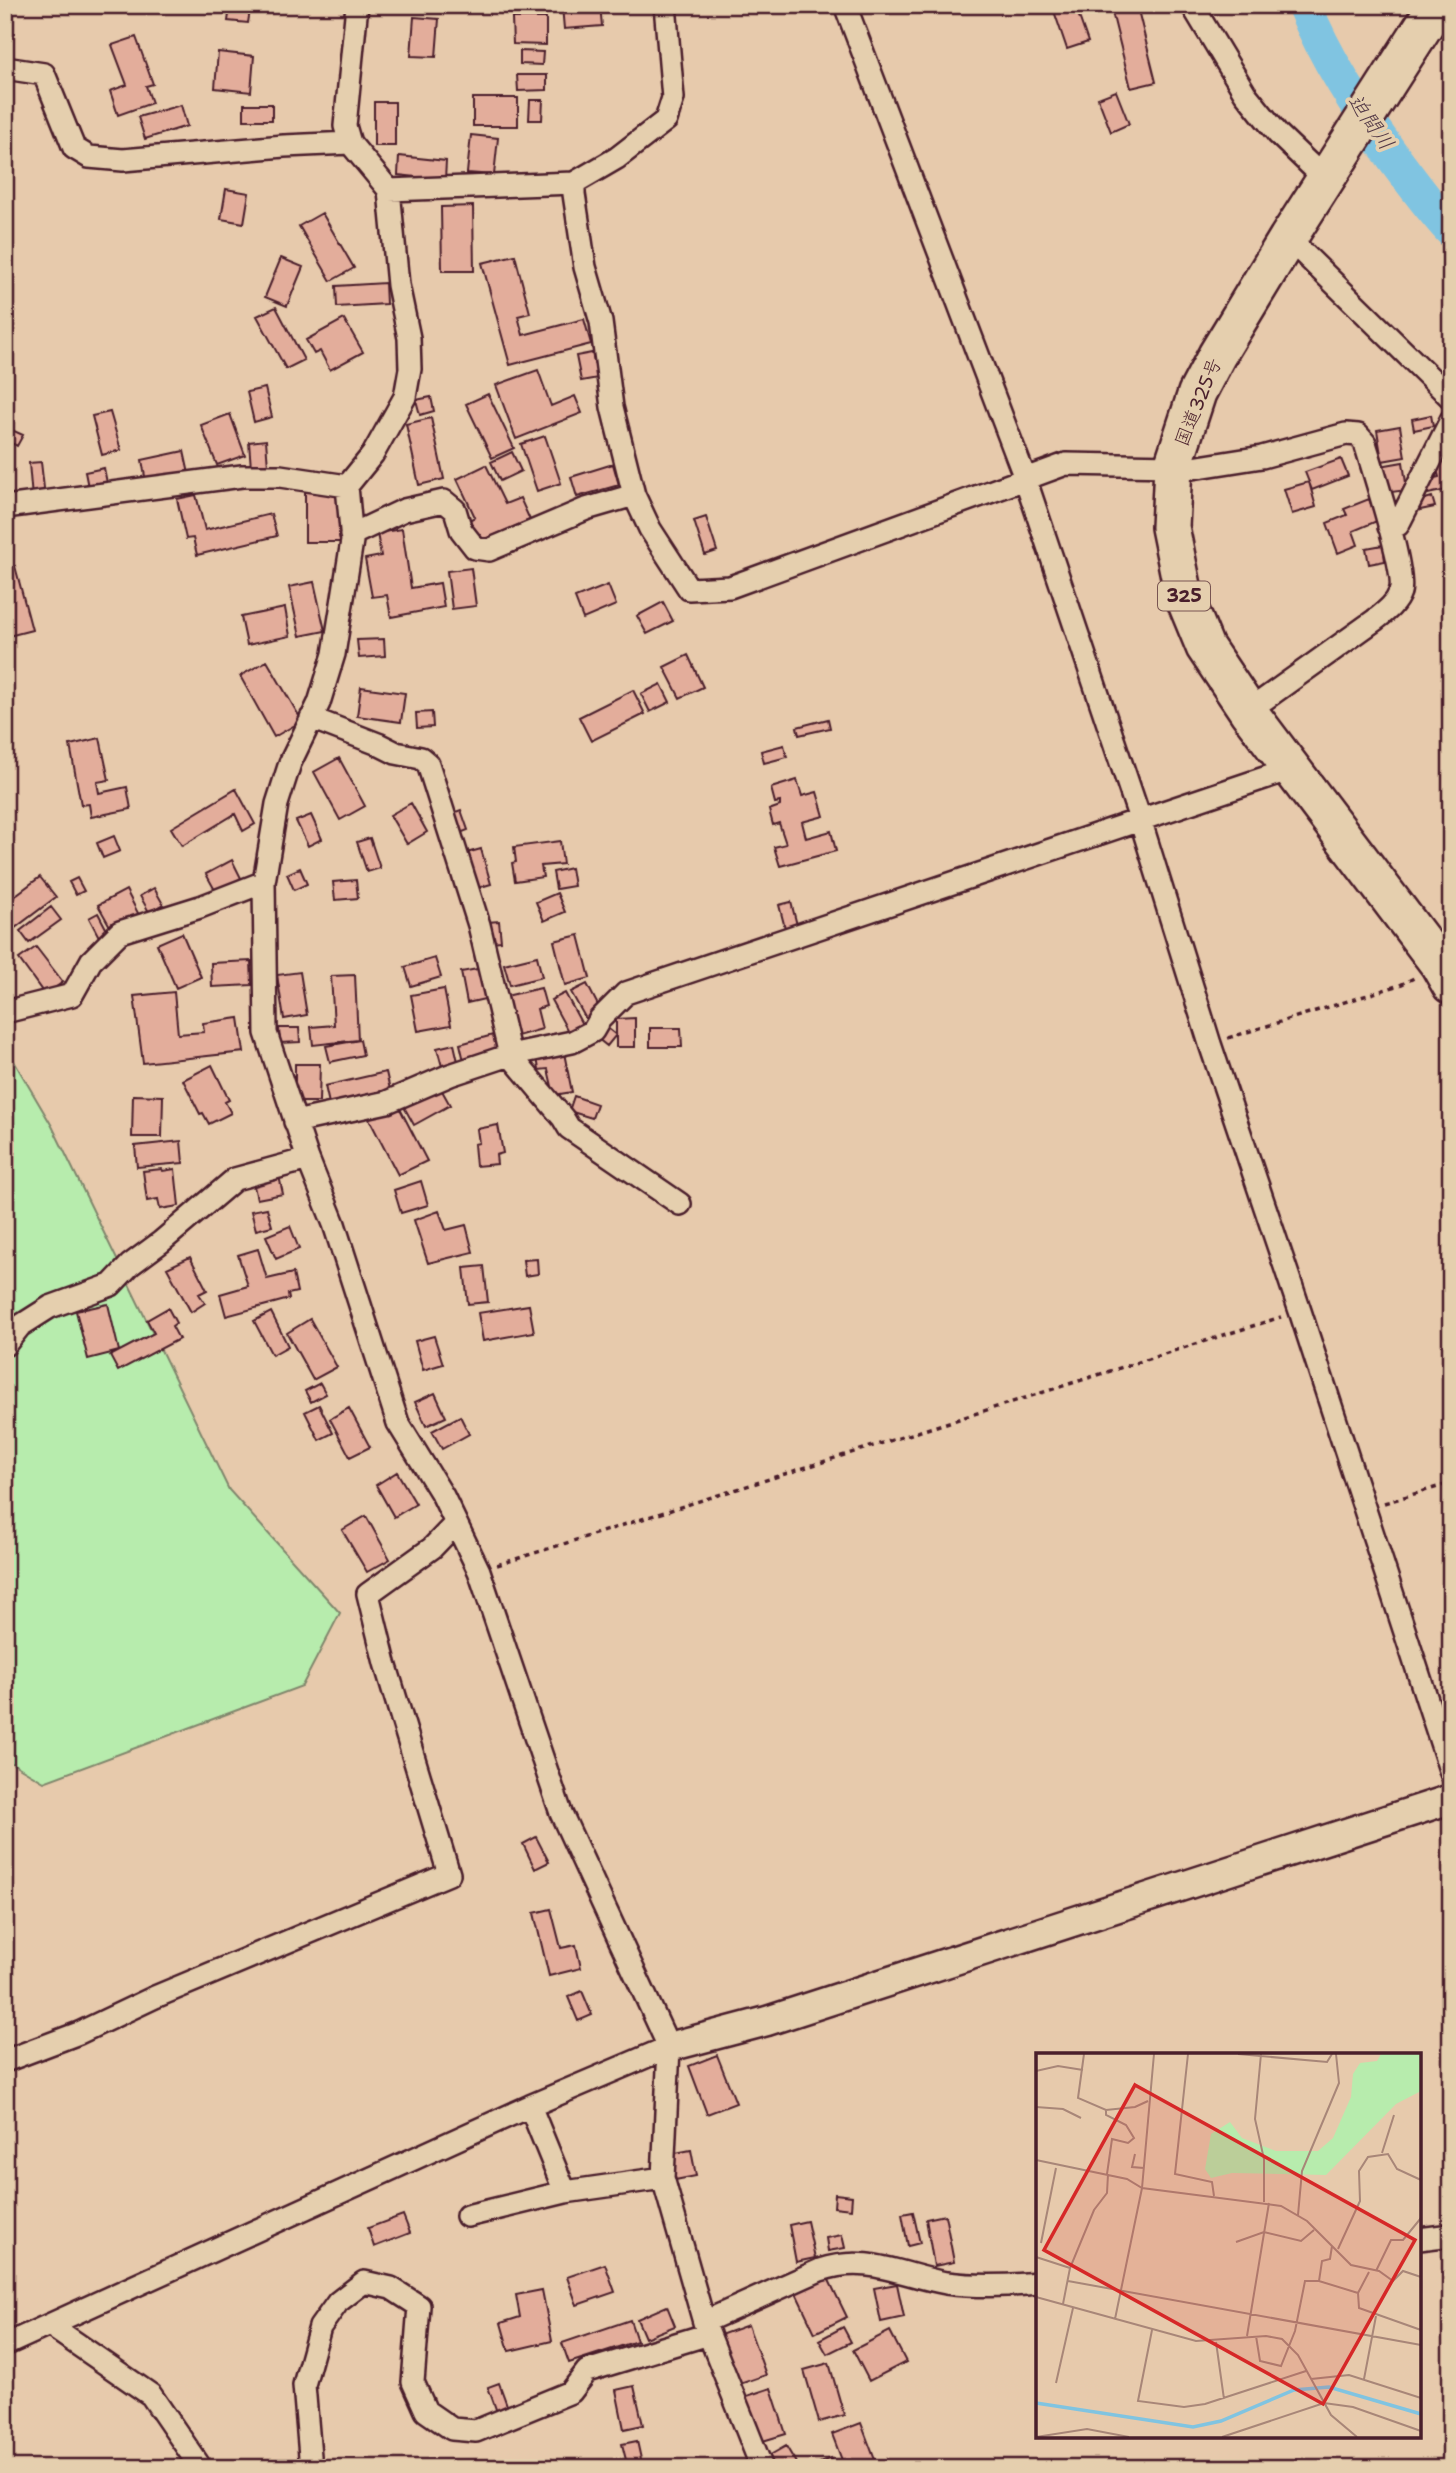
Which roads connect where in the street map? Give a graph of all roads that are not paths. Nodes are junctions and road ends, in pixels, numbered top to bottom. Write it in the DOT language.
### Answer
graph roads {
  1 [pos="357,5"];
  2 [pos="665,5"];
  3 [pos="845,5"];
  4 [pos="1192,5"];
  5 [pos="1437,5"];
  6 [pos="5,68"];
  7 [pos="350,144"];
  8 [pos="1330,174"];
  9 [pos="574,183"];
  10 [pos="389,190"];
  11 [pos="1288,238"];
  12 [pos="1451,398"];
  13 [pos="1451,420"];
  14 [pos="1173,466"];
  15 [pos="1025,478"];
  16 [pos="347,486"];
  17 [pos="634,495"];
  18 [pos="5,507"];
  19 [pos="1389,527"];
  20 [pos="351,535"];
  21 [pos="1248,711"];
  22 [pos="312,718"];
  23 [pos="1291,769"];
  24 [pos="1140,819"];
  25 [pos="264,882"];
  26 [pos="1447,968"];
  27 [pos="5,1012"];
  28 [pos="510,1055"];
  29 [pos="295,1122"];
  30 [pos="308,1159"];
  31 [pos="680,1204"];
  32 [pos="5,1345"];
  33 [pos="455,1524"];
  34 [pos="1451,1773"];
  35 [pos="1451,1799"];
  36 [pos="669,2047"];
  37 [pos="5,2061"];
  38 [pos="530,2106"];
  39 [pos="663,2178"];
  40 [pos="565,2192"];
  41 [pos="467,2216"];
  42 [pos="1451,2235"];
  43 [pos="1421,2239"];
  44 [pos="1036,2283"];
  45 [pos="51,2326"];
  46 [pos="707,2328"];
  47 [pos="5,2345"];
  48 [pos="201,2468"];
  49 [pos="311,2468"];
  50 [pos="762,2468"];
  1 -- 7 [label="street"];
  2 -- 9 [label="street"];
  3 -- 15 [label="street"];
  4 -- 8 [label="street"];
  5 -- 8 [label="highway, 国道325号 / 325"];
  6 -- 7 [label="street"];
  7 -- 10 [label="street"];
  8 -- 11 [label="highway, 国道325号 / 325"];
  9 -- 10 [label="street"];
  9 -- 17 [label="street"];
  10 -- 16 [label="street"];
  11 -- 12 [label="street"];
  11 -- 14 [label="highway, 国道325号 / 325"];
  13 -- 19 [label="street"];
  14 -- 15 [label="street"];
  14 -- 19 [label="street"];
  14 -- 21 [label="highway, 国道325号 / 325"];
  15 -- 17 [label="street"];
  15 -- 24 [label="street"];
  16 -- 18 [label="street"];
  16 -- 20 [label="street"];
  17 -- 20 [label="street"];
  19 -- 21 [label="street"];
  20 -- 22 [label="street"];
  21 -- 23 [label="highway, 国道325号 / 325"];
  22 -- 25 [label="street"];
  22 -- 28 [label="street"];
  23 -- 24 [label="street"];
  23 -- 26 [label="highway, 国道325号 / 325"];
  24 -- 28 [label="street"];
  24 -- 34 [label="street"];
  25 -- 27 [label="street"];
  25 -- 29 [label="street"];
  28 -- 29 [label="street"];
  28 -- 31 [label="street"];
  29 -- 30 [label="street"];
  30 -- 32 [label="street"];
  30 -- 33 [label="street"];
  33 -- 36 [label="street"];
  33 -- 37 [label="street"];
  35 -- 36 [label="street"];
  36 -- 38 [label="street"];
  36 -- 39 [label="street"];
  38 -- 40 [label="street"];
  38 -- 45 [label="street"];
  39 -- 40 [label="street"];
  39 -- 46 [label="street"];
  40 -- 41 [label="street"];
  42 -- 43 [label="street"];
  44 -- 46 [label="street"];
  45 -- 47 [label="street"];
  45 -- 48 [label="street"];
  46 -- 49 [label="street"];
  46 -- 50 [label="street"];
}
